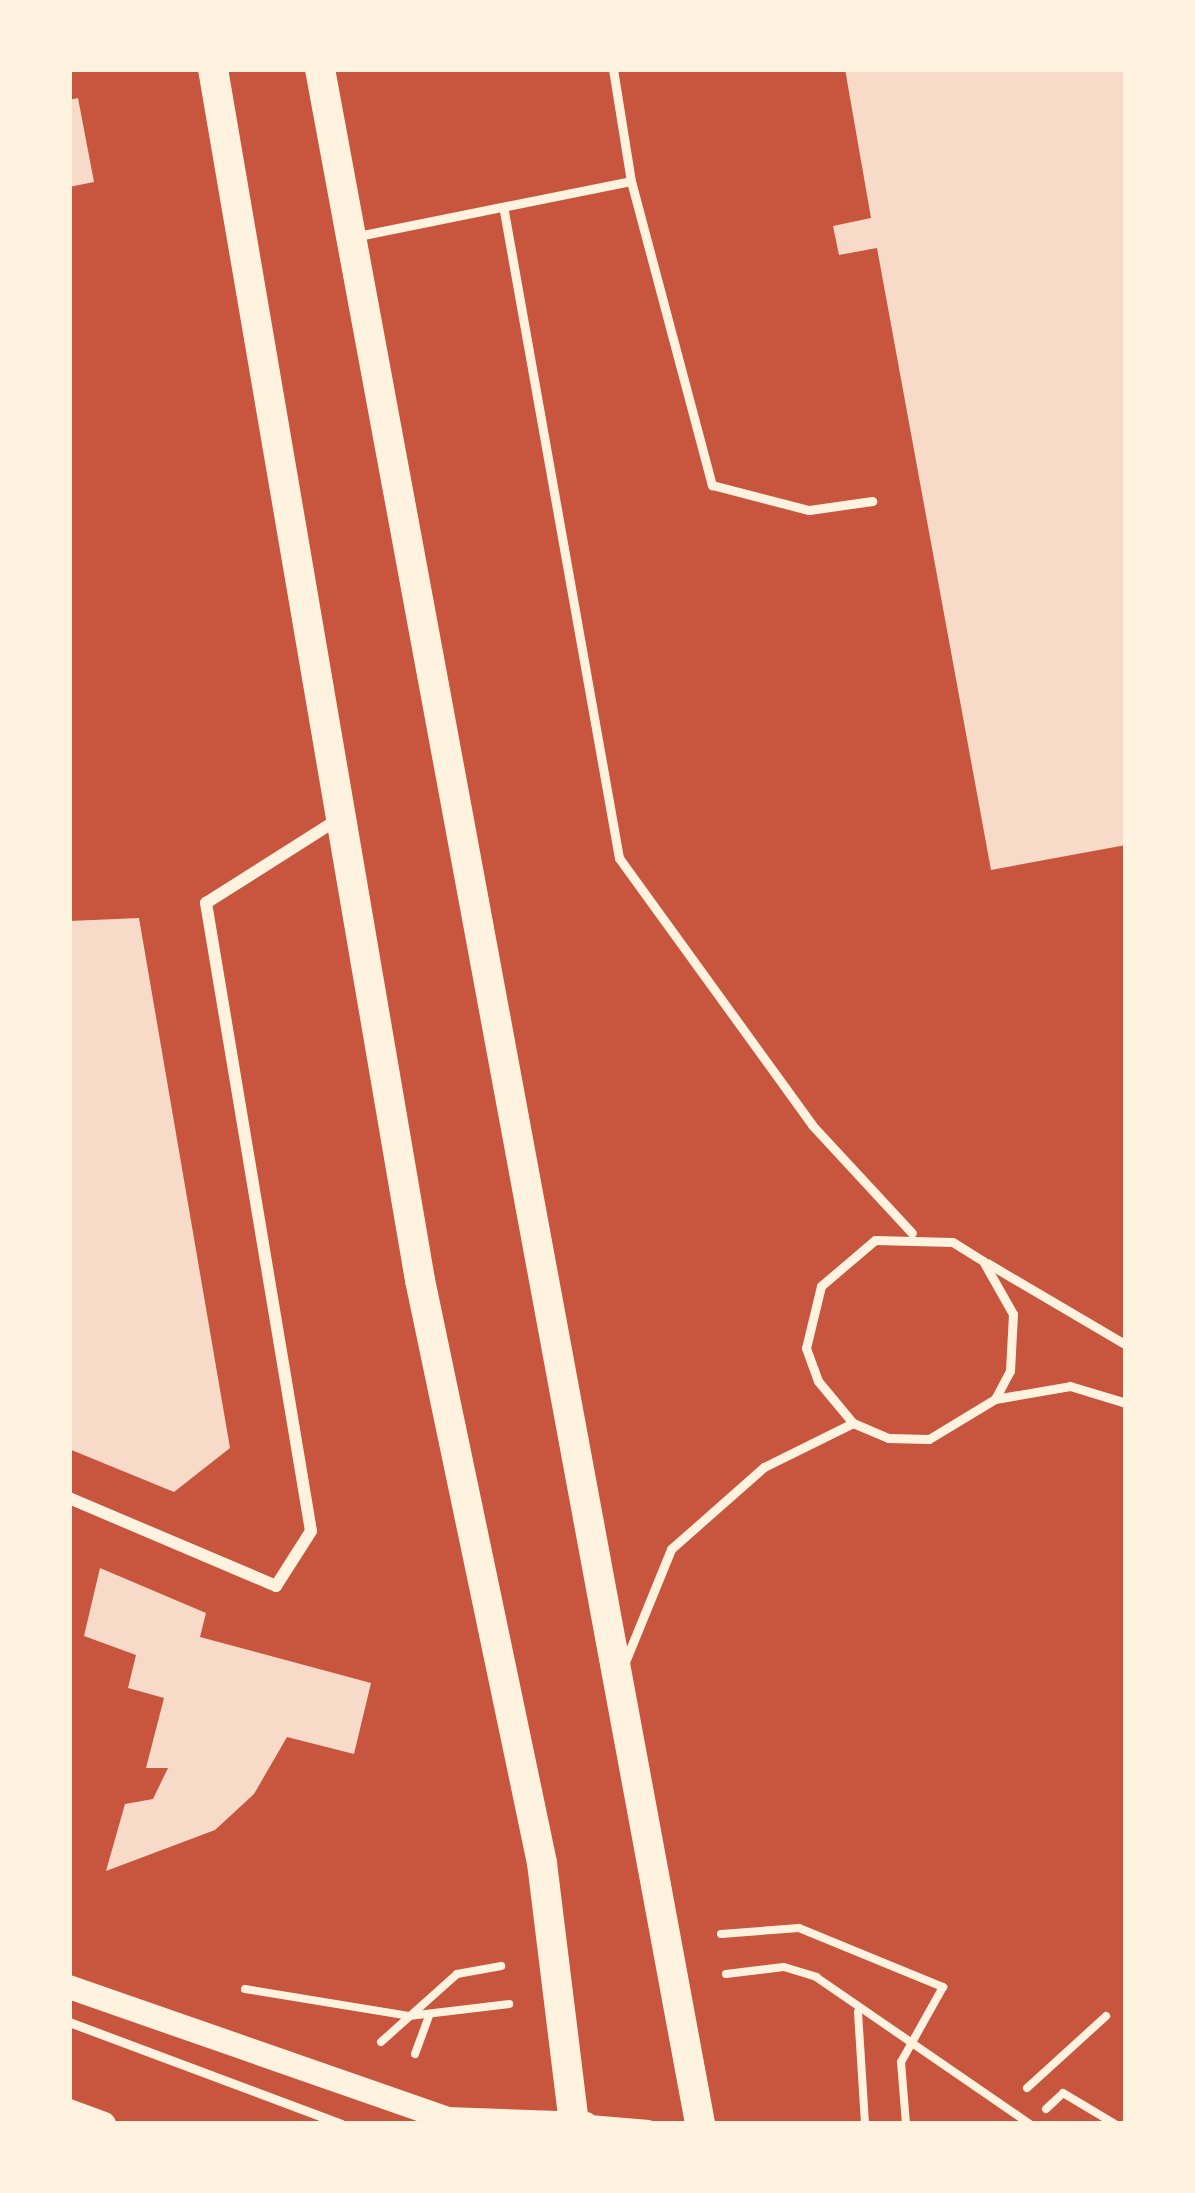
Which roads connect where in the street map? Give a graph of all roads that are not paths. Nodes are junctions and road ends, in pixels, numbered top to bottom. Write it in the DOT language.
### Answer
graph roads {
  1 [pos="213,69"];
  2 [pos="320,69"];
  3 [pos="614,69"];
  4 [pos="631,181"];
  5 [pos="504,211"];
  6 [pos="347,238"];
  7 [pos="872,501"];
  8 [pos="344,816"];
  9 [pos="912,1233"];
  10 [pos="982,1262"];
  11 [pos="1126,1345"];
  12 [pos="995,1399"];
  13 [pos="1126,1403"];
  14 [pos="853,1423"];
  15 [pos="69,1498"];
  16 [pos="620,1672"];
  17 [pos="69,1987"];
  18 [pos="69,2022"];
  19 [pos="69,2111"];
  20 [pos="578,2122"];
  21 [pos="104,2124"];
  22 [pos="342,2124"];
  23 [pos="649,2124"];
  24 [pos="700,2124"];
  1 -- 8 [label="main road"];
  2 -- 6 [label="main road"];
  3 -- 4 [label="lane"];
  4 -- 5 [label="lane"];
  4 -- 7 [label="lane"];
  5 -- 6 [label="lane"];
  5 -- 9 [label="lane"];
  6 -- 16 [label="main road"];
  8 -- 15 [label="street"];
  8 -- 20 [label="main road"];
  9 -- 10 [label="lane"];
  9 -- 14 [label="lane"];
  10 -- 11 [label="lane"];
  10 -- 12 [label="lane"];
  12 -- 13 [label="lane"];
  12 -- 14 [label="lane"];
  14 -- 16 [label="lane"];
  16 -- 24 [label="main road"];
  17 -- 20 [label="main road"];
  18 -- 22 [label="lane"];
  19 -- 21 [label="main road"];
  20 -- 23 [label="lane"];
}
